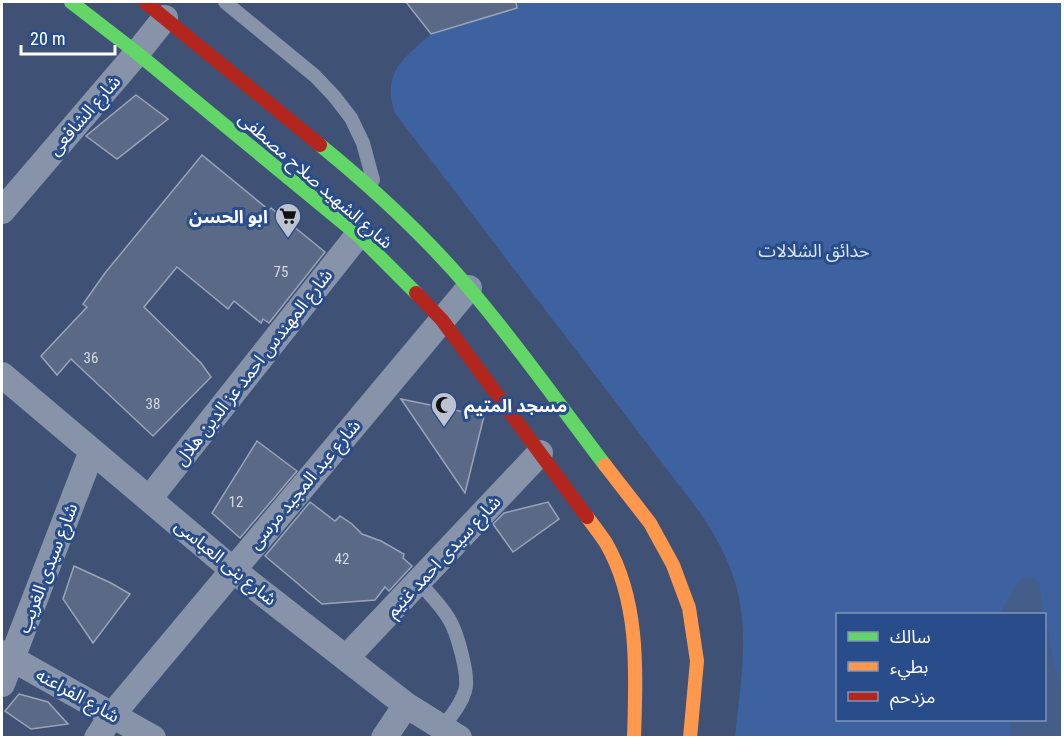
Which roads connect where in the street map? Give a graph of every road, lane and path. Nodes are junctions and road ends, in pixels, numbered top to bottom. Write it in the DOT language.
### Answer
graph roads {
  1 [pos="71,2"];
  2 [pos="145,2"];
  3 [pos="225,2"];
  4 [pos="165,18"];
  5 [pos="137,53"];
  6 [pos="376,191"];
  7 [pos="2,212"];
  8 [pos="358,235"];
  9 [pos="469,288"];
  10 [pos="442,320"];
  11 [pos="2,375"];
  12 [pos="92,451"];
  13 [pos="540,453"];
  14 [pos="149,499"];
  15 [pos="233,570"];
  16 [pos="419,582"];
  17 [pos="6,656"];
  18 [pos="346,658"];
  19 [pos="2,684"];
  20 [pos="406,705"];
  21 [pos="112,715"];
  22 [pos="451,732"];
  23 [pos="97,738"];
  24 [pos="153,738"];
  25 [pos="384,738"];
  26 [pos="634,738"];
  27 [pos="690,738"];
  1 -- 5 [label="main road, شارع الشهيد صلاح مصطفى"];
  2 -- 4 [label="main road, شارع الشهيد صلاح مصطفى"];
  3 -- 6 [label="lane"];
  4 -- 5 [label="street, شارع الشافعى"];
  4 -- 6 [label="main road, شارع الشهيد صلاح مصطفى"];
  5 -- 7 [label="street, شارع الشافعى"];
  5 -- 8 [label="main road, شارع الشهيد صلاح مصطفى"];
  6 -- 9 [label="main road, شارع الشهيد صلاح مصطفى"];
  8 -- 10 [label="main road, شارع الشهيد صلاح مصطفى"];
  8 -- 14 [label="street, شارع المهندس احمد عز الدين هلال"];
  9 -- 10 [label="street, شارع عبد المجيد مرسى"];
  9 -- 27 [label="main road, شارع الشهيد صلاح مصطفى"];
  10 -- 13 [label="main road, شارع الشهيد صلاح مصطفى"];
  10 -- 15 [label="street, شارع عبد المجيد مرسى"];
  11 -- 12 [label="street, شارع بنى العباسى"];
  12 -- 14 [label="street, شارع بنى العباسى"];
  12 -- 17 [label="street, شارع سيدى الغريب"];
  13 -- 16 [label="street, شارع سيدى احمد غنيم"];
  13 -- 26 [label="main road, شارع الشهيد صلاح مصطفى"];
  14 -- 15 [label="street, شارع بنى العباسى"];
  15 -- 18 [label="street, شارع بنى العباسى"];
  15 -- 21 [label="street, شارع عبد المجيد مرسى"];
  16 -- 18 [label="street, شارع سيدى احمد غنيم"];
  16 -- 22 [label="lane"];
  17 -- 19 [label="street, شارع سيدى الغريب"];
  17 -- 21 [label="street, شارع الفراعنه"];
  18 -- 20 [label="street, شارع بنى العباسى"];
  20 -- 22 [label="street, شارع بنى العباسى"];
  20 -- 25 [label="street"];
  21 -- 23 [label="street, شارع عبد المجيد مرسى"];
  21 -- 24 [label="street, شارع الفراعنه"];
}
